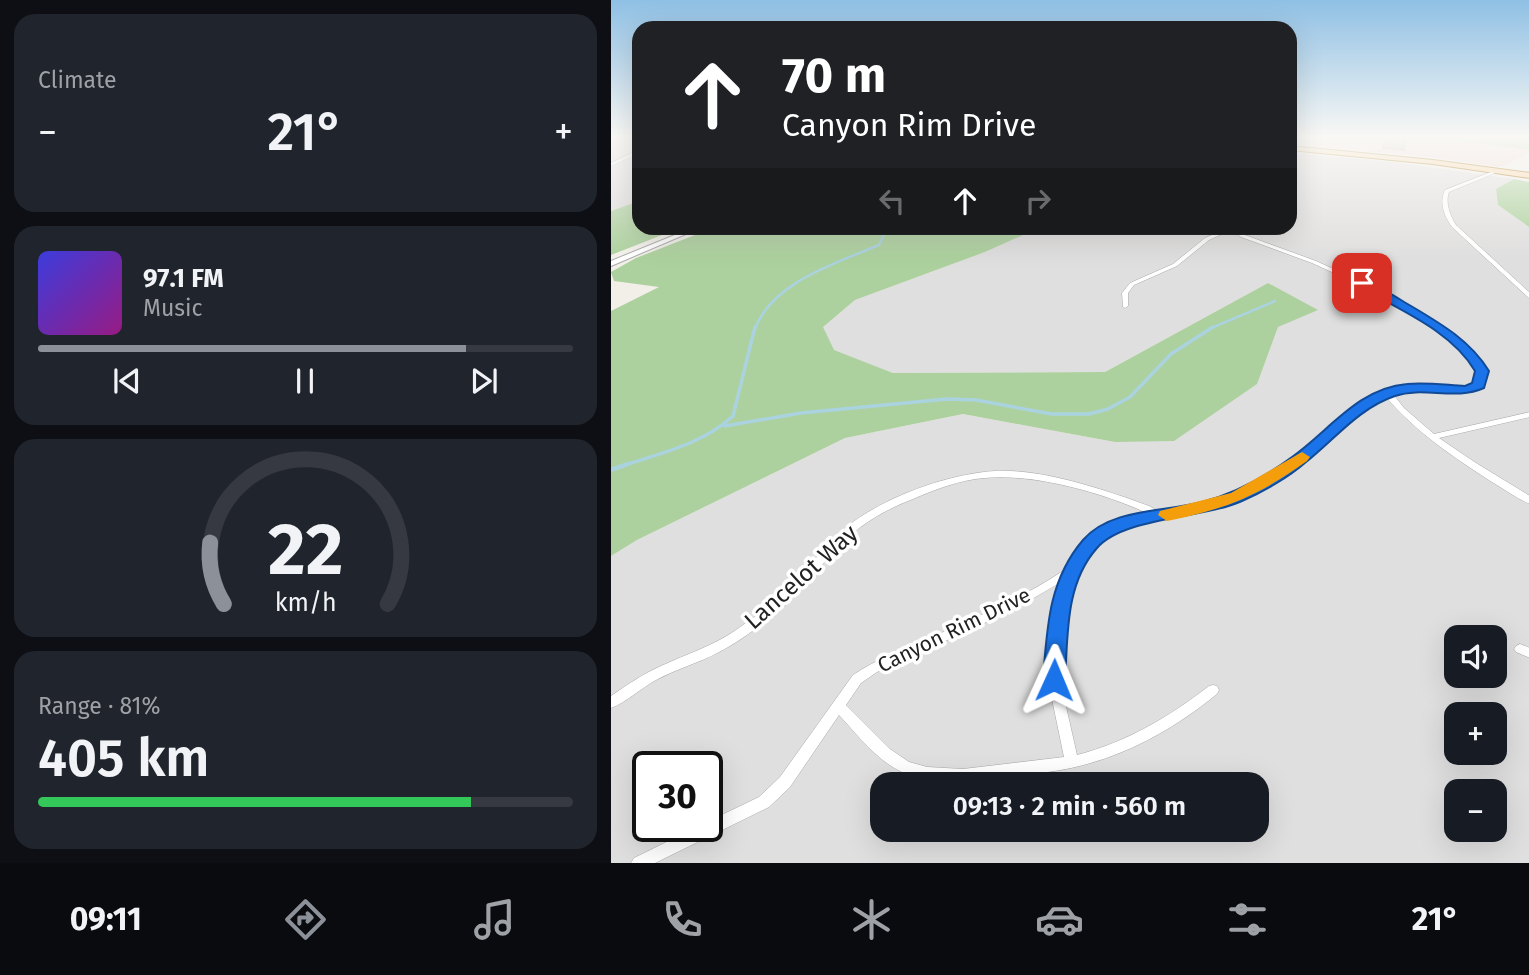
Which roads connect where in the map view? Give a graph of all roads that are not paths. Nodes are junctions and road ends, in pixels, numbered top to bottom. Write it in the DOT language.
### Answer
graph roads {
  1 [pos="1482,177"];
  2 [pos="680,235"];
  3 [pos="1216,235"];
  4 [pos="1242,235"];
  5 [pos="611,264"];
  6 [pos="1529,297"];
  7 [pos="1125,306"];
  8 [pos="1387,393"];
  9 [pos="1529,414"];
  10 [pos="1433,437"];
  11 [pos="1529,501"];
  12 [pos="1162,516"];
  13 [pos="1072,570"];
  14 [pos="1213,690"];
  15 [pos="611,703"];
  16 [pos="838,705"];
  17 [pos="1072,762"];
  18 [pos="639,863"];
  1 -- 6 [label="street"];
  2 -- 5 [label="street"];
  3 -- 7 [label="street"];
  4 -- 8 [label="street, Canyon Rim Drive"];
  8 -- 10 [label="street"];
  8 -- 12 [label="street, Canyon Rim Drive"];
  9 -- 10 [label="street"];
  10 -- 11 [label="street"];
  12 -- 13 [label="street, Canyon Rim Drive"];
  12 -- 15 [label="street, Lancelot Way"];
  13 -- 16 [label="street, Canyon Rim Drive"];
  13 -- 17 [label="street"];
  14 -- 17 [label="street"];
  16 -- 17 [label="street"];
  16 -- 18 [label="street, Canyon Rim Drive"];
}
